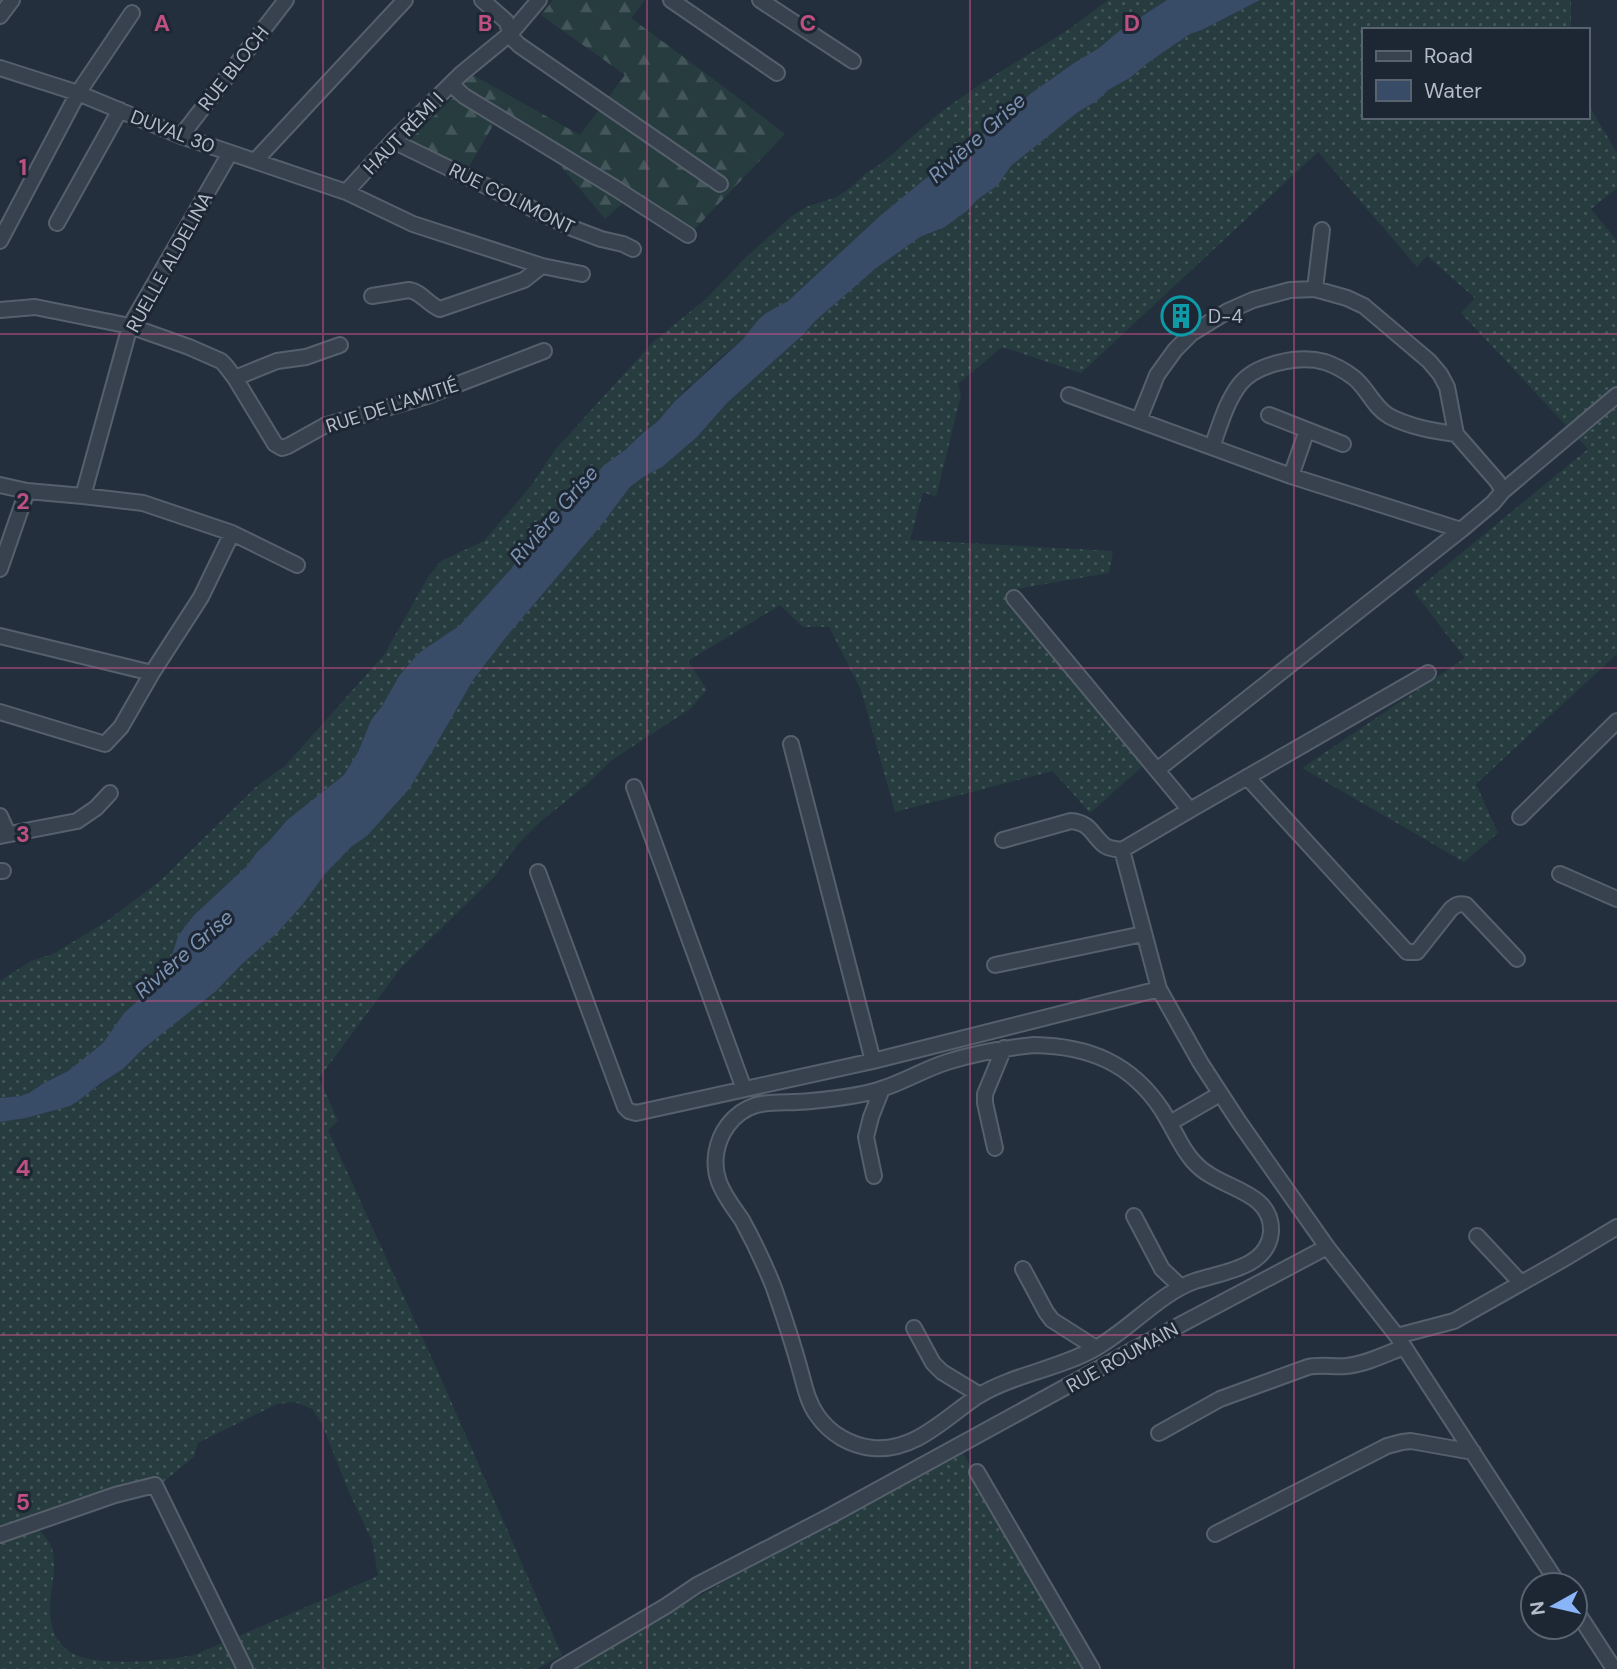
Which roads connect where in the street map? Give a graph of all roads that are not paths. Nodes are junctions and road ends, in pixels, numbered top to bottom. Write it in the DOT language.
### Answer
graph roads {
  1 [pos="12,0"];
  2 [pos="286,0"];
  3 [pos="405,0"];
  4 [pos="482,0"];
  5 [pos="539,0"];
  6 [pos="671,0"];
  7 [pos="760,0"];
  8 [pos="132,13"];
  9 [pos="0,16"];
  10 [pos="511,33"];
  11 [pos="853,61"];
  12 [pos="0,68"];
  13 [pos="778,73"];
  14 [pos="456,79"];
  15 [pos="78,93"];
  16 [pos="120,110"];
  17 [pos="181,136"];
  18 [pos="393,141"];
  19 [pos="230,153"];
  20 [pos="255,161"];
  21 [pos="720,184"];
  22 [pos="346,192"];
  23 [pos="57,223"];
  24 [pos="1322,230"];
  25 [pos="688,235"];
  26 [pos="0,241"];
  27 [pos="633,249"];
  28 [pos="542,266"];
  29 [pos="582,274"];
  30 [pos="1315,289"];
  31 [pos="372,296"];
  32 [pos="0,310"];
  33 [pos="130,326"];
  34 [pos="340,345"];
  35 [pos="544,351"];
  36 [pos="235,378"];
  37 [pos="1617,395"];
  38 [pos="1069,396"];
  39 [pos="1269,415"];
  40 [pos="1139,420"];
  41 [pos="1307,430"];
  42 [pos="1456,434"];
  43 [pos="1343,443"];
  44 [pos="1212,447"];
  45 [pos="1291,476"];
  46 [pos="0,485"];
  47 [pos="27,491"];
  48 [pos="1503,491"];
  49 [pos="83,496"];
  50 [pos="1461,530"];
  51 [pos="232,533"];
  52 [pos="298,565"];
  53 [pos="0,569"];
  54 [pos="1014,598"];
  55 [pos="0,636"];
  56 [pos="152,673"];
  57 [pos="1428,673"];
  58 [pos="0,712"];
  59 [pos="1617,721"];
  60 [pos="792,744"];
  61 [pos="1157,770"];
  62 [pos="1247,777"];
  63 [pos="634,787"];
  64 [pos="110,793"];
  65 [pos="1190,810"];
  66 [pos="0,816"];
  67 [pos="1520,817"];
  68 [pos="4,835"];
  69 [pos="1003,840"];
  70 [pos="1122,850"];
  71 [pos="538,872"];
  72 [pos="1560,874"];
  73 [pos="1617,899"];
  74 [pos="1143,934"];
  75 [pos="1517,959"];
  76 [pos="995,965"];
  77 [pos="1159,989"];
  78 [pos="1004,1048"];
  79 [pos="873,1060"];
  80 [pos="744,1089"];
  81 [pos="882,1089"];
  82 [pos="1220,1094"];
  83 [pos="1170,1123"];
  84 [pos="995,1148"];
  85 [pos="874,1176"];
  86 [pos="1134,1216"];
  87 [pos="1617,1227"];
  88 [pos="1477,1236"];
  89 [pos="1327,1247"];
  90 [pos="1023,1269"];
  91 [pos="1521,1283"];
  92 [pos="1181,1287"];
  93 [pos="914,1328"];
  94 [pos="1401,1341"];
  95 [pos="1096,1348"];
  96 [pos="980,1395"];
  97 [pos="1159,1433"];
  98 [pos="1473,1452"];
  99 [pos="978,1472"];
  100 [pos="1215,1534"];
  101 [pos="0,1535"];
  102 [pos="1550,1571"];
  103 [pos="1589,1631"];
  104 [pos="245,1669"];
  105 [pos="559,1669"];
  106 [pos="1092,1669"];
  107 [pos="1614,1669"];
  1 -- 9 [label="street"];
  2 -- 17 [label="street, RUE BLOCH"];
  3 -- 20 [label="street"];
  4 -- 10 [label="street"];
  5 -- 10 [label="street, HAUT RÉMI I"];
  6 -- 13 [label="street"];
  7 -- 11 [label="street"];
  8 -- 15 [label="street"];
  10 -- 14 [label="street, HAUT RÉMI I"];
  10 -- 21 [label="street"];
  12 -- 15 [label="street, DUVAL 30"];
  14 -- 18 [label="street, HAUT RÉMI I"];
  14 -- 25 [label="street"];
  15 -- 16 [label="street, DUVAL 30"];
  15 -- 26 [label="street"];
  16 -- 17 [label="street, DUVAL 30"];
  16 -- 23 [label="street"];
  17 -- 19 [label="street, DUVAL 30"];
  18 -- 22 [label="street, HAUT RÉMI I"];
  18 -- 27 [label="street, RUE COLIMONT"];
  19 -- 20 [label="street, DUVAL 30"];
  19 -- 33 [label="street, RUELLE ALDELINA"];
  20 -- 22 [label="street, DUVAL 30"];
  22 -- 28 [label="street, DUVAL 30"];
  24 -- 30 [label="street"];
  28 -- 29 [label="street, DUVAL 30"];
  28 -- 31 [label="street"];
  30 -- 40 [label="street"];
  30 -- 42 [label="street"];
  32 -- 33 [label="street, RUE DE L'AMITIÉ"];
  33 -- 36 [label="street, RUE DE L'AMITIÉ"];
  33 -- 49 [label="street, RUELLE ALDELINA"];
  34 -- 36 [label="street"];
  35 -- 36 [label="street, RUE DE L'AMITIÉ"];
  37 -- 48 [label="street"];
  38 -- 40 [label="street"];
  39 -- 41 [label="street"];
  40 -- 44 [label="street"];
  41 -- 43 [label="street"];
  41 -- 45 [label="street"];
  42 -- 44 [label="street"];
  42 -- 48 [label="street"];
  44 -- 45 [label="street"];
  45 -- 50 [label="street"];
  46 -- 47 [label="street"];
  47 -- 49 [label="street"];
  47 -- 53 [label="street"];
  48 -- 50 [label="street"];
  49 -- 51 [label="street"];
  50 -- 61 [label="street"];
  51 -- 52 [label="street"];
  51 -- 56 [label="street"];
  54 -- 61 [label="street"];
  55 -- 56 [label="street"];
  56 -- 58 [label="street"];
  57 -- 62 [label="street"];
  59 -- 67 [label="street"];
  60 -- 79 [label="street"];
  61 -- 65 [label="street"];
  62 -- 65 [label="street"];
  62 -- 75 [label="street"];
  63 -- 80 [label="street"];
  64 -- 68 [label="street"];
  65 -- 70 [label="street"];
  66 -- 68 [label="street"];
  69 -- 70 [label="street"];
  70 -- 74 [label="street"];
  71 -- 80 [label="street"];
  72 -- 73 [label="street"];
  74 -- 76 [label="street"];
  74 -- 77 [label="street"];
  77 -- 79 [label="street"];
  77 -- 82 [label="street"];
  78 -- 81 [label="street"];
  78 -- 83 [label="street"];
  78 -- 84 [label="street"];
  79 -- 80 [label="street"];
  81 -- 85 [label="street"];
  81 -- 96 [label="street"];
  82 -- 83 [label="street"];
  82 -- 89 [label="street"];
  83 -- 92 [label="street"];
  86 -- 92 [label="street"];
  87 -- 91 [label="street"];
  88 -- 91 [label="street"];
  89 -- 94 [label="street"];
  89 -- 105 [label="street, RUE ROUMAIN"];
  90 -- 95 [label="street"];
  91 -- 94 [label="street"];
  92 -- 95 [label="street"];
  93 -- 96 [label="street"];
  94 -- 97 [label="street"];
  94 -- 98 [label="street"];
  95 -- 96 [label="street"];
  98 -- 100 [label="street"];
  98 -- 102 [label="street"];
  99 -- 106 [label="street"];
  101 -- 104 [label="street"];
  103 -- 107 [label="street"];
}
